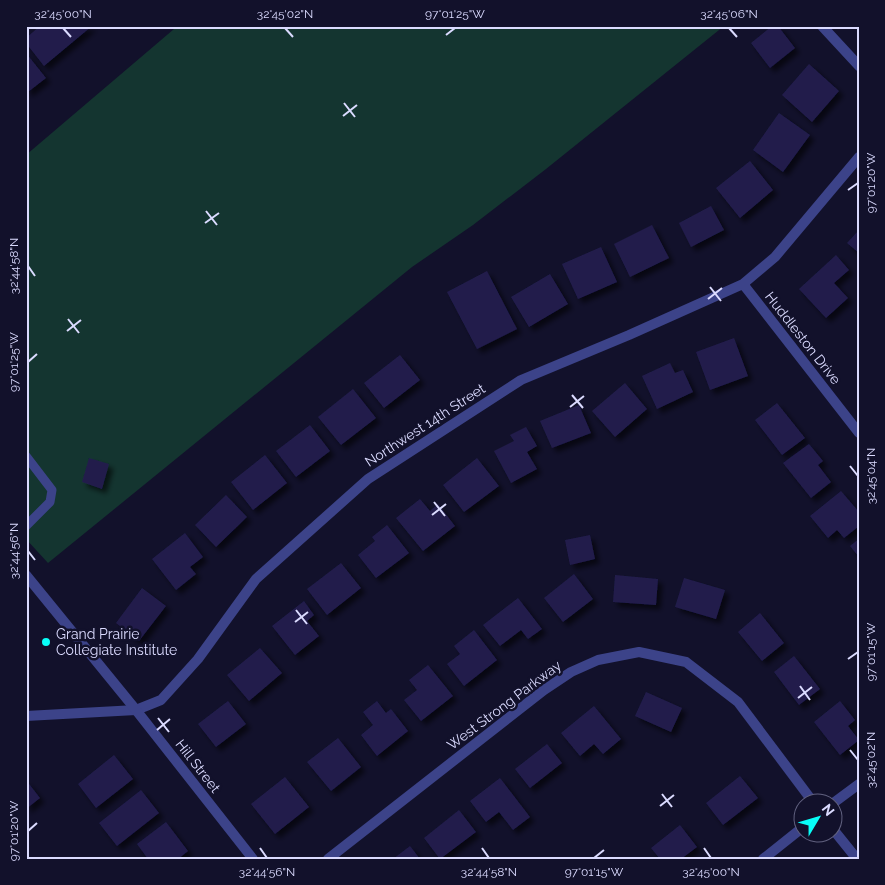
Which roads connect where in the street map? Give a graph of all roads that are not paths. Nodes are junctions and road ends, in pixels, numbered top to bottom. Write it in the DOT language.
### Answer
graph roads {
  1 [pos="822,26"];
  2 [pos="859,66"];
  3 [pos="859,157"];
  4 [pos="743,284"];
  5 [pos="859,434"];
  6 [pos="26,456"];
  7 [pos="26,526"];
  8 [pos="26,575"];
  9 [pos="136,710"];
  10 [pos="26,716"];
  11 [pos="859,784"];
  12 [pos="806,792"];
  13 [pos="842,797"];
  14 [pos="792,836"];
  15 [pos="842,840"];
  16 [pos="253,859"];
  17 [pos="328,859"];
  18 [pos="763,859"];
  19 [pos="857,859"];
  1 -- 2 [label="street"];
  3 -- 4 [label="street, Northwest 14th Street"];
  4 -- 5 [label="street, Huddleston Drive"];
  4 -- 9 [label="street, Northwest 14th Street"];
  6 -- 7 [label="lane"];
  8 -- 9 [label="street, Hill Street"];
  9 -- 10 [label="street, Northwest 14th Street"];
  9 -- 16 [label="street, Hill Street"];
  11 -- 13 [label="street"];
  12 -- 17 [label="street, West Strong Parkway"];
  14 -- 18 [label="street"];
  15 -- 19 [label="street"];
}
